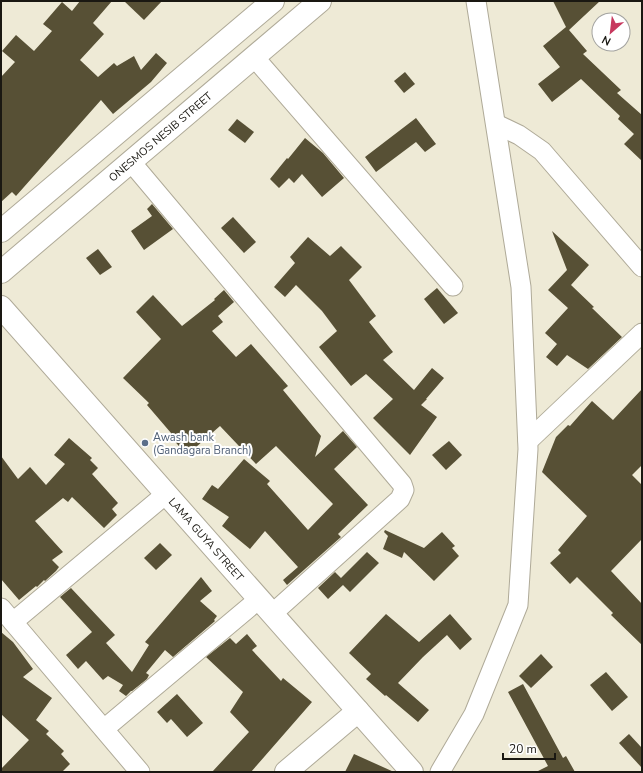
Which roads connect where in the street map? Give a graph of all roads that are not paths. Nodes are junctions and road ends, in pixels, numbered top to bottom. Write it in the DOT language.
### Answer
graph roads {
  1 [pos="273,1"];
  2 [pos="320,1"];
  3 [pos="476,1"];
  4 [pos="254,56"];
  5 [pos="496,124"];
  6 [pos="131,162"];
  7 [pos="1,231"];
  8 [pos="642,266"];
  9 [pos="1,272"];
  10 [pos="453,286"];
  11 [pos="1,308"];
  12 [pos="642,333"];
  13 [pos="528,441"];
  14 [pos="166,494"];
  15 [pos="265,606"];
  16 [pos="1,608"];
  17 [pos="13,622"];
  18 [pos="358,711"];
  19 [pos="104,729"];
  20 [pos="140,772"];
  21 [pos="286,772"];
  22 [pos="412,772"];
  23 [pos="440,772"];
  1 -- 7 [label="street"];
  2 -- 4 [label="street, ONESMOS NESIB STREET"];
  3 -- 5 [label="street"];
  4 -- 6 [label="street, ONESMOS NESIB STREET"];
  4 -- 10 [label="street"];
  5 -- 8 [label="street"];
  5 -- 13 [label="street"];
  6 -- 9 [label="street, ONESMOS NESIB STREET"];
  6 -- 15 [label="street"];
  11 -- 14 [label="street, LAMA GUYA STREET"];
  12 -- 13 [label="street"];
  13 -- 23 [label="street"];
  14 -- 15 [label="street, LAMA GUYA STREET"];
  14 -- 17 [label="street"];
  15 -- 18 [label="street, LAMA GUYA STREET"];
  15 -- 19 [label="street"];
  16 -- 17 [label="street"];
  17 -- 19 [label="street"];
  18 -- 21 [label="street"];
  18 -- 22 [label="street, LAMA GUYA STREET"];
  19 -- 20 [label="street"];
}
